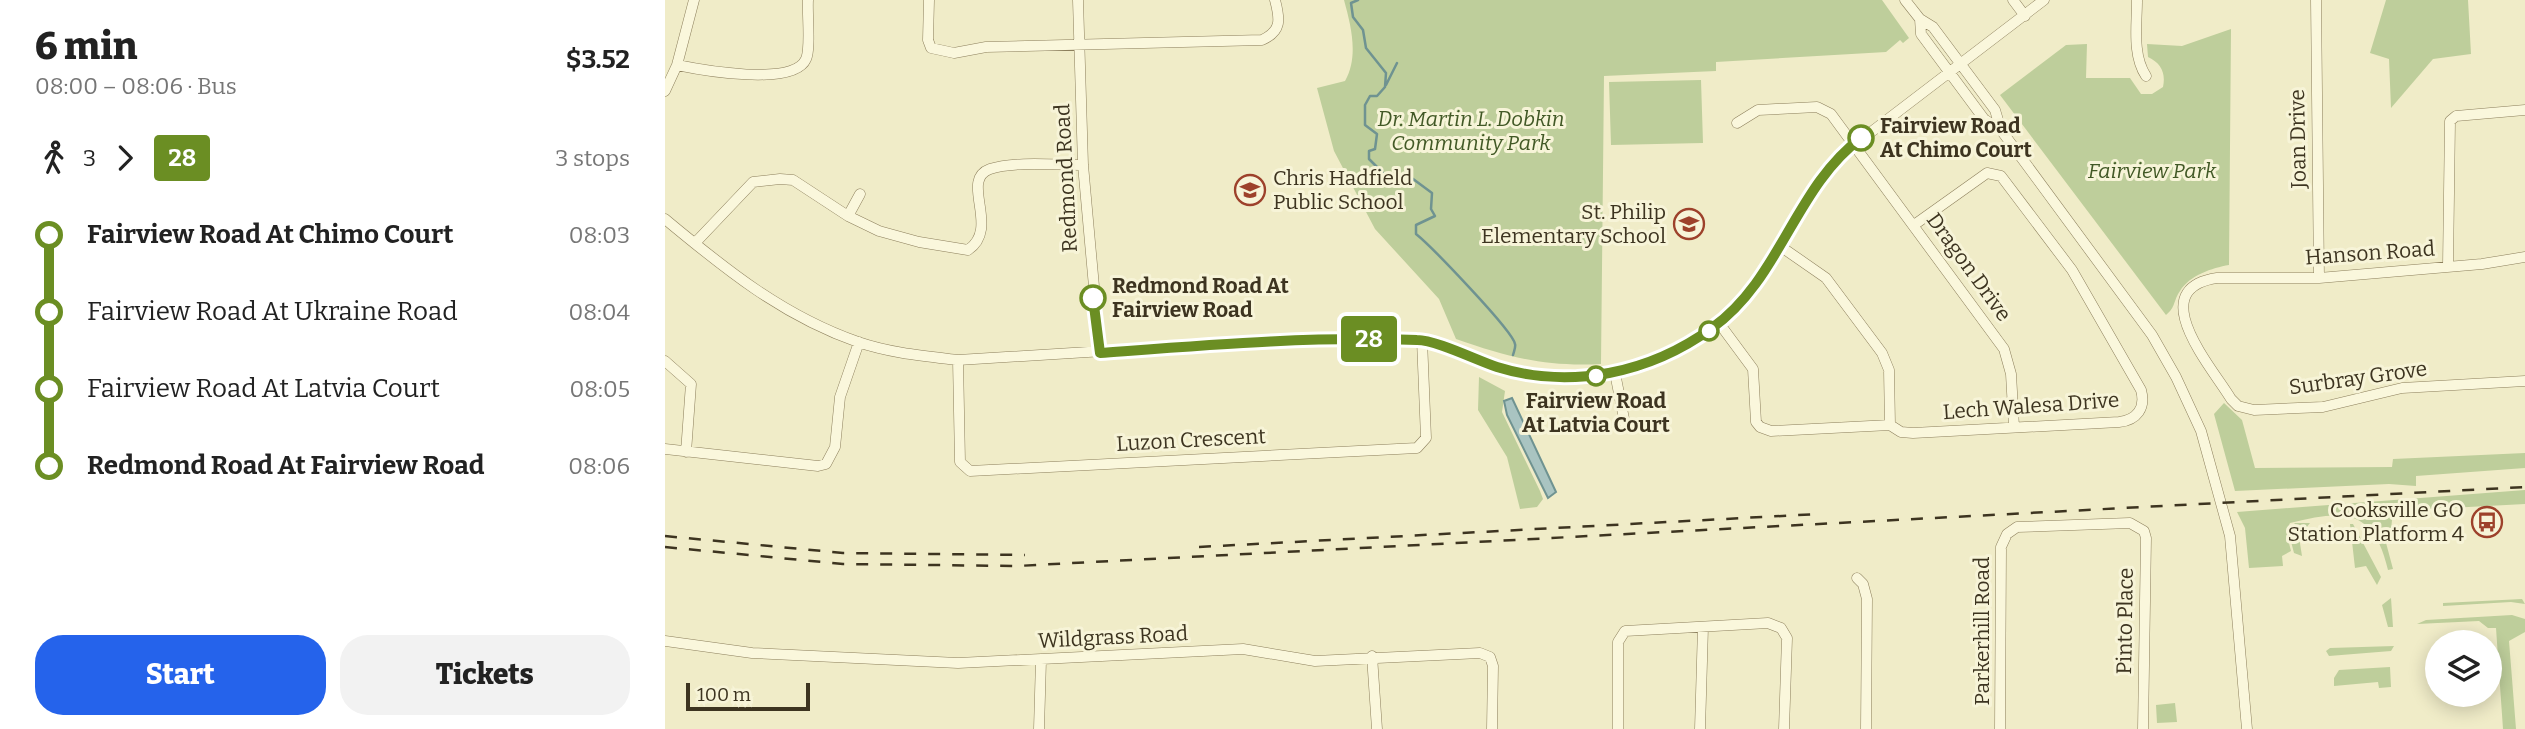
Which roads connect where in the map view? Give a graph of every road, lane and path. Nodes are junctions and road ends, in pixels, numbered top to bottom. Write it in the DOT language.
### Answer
graph roads {
  1 [pos="694,0"];
  2 [pos="808,0"];
  3 [pos="929,0"];
  4 [pos="1078,0"];
  5 [pos="1275,0"];
  6 [pos="1905,0"];
  7 [pos="2013,0"];
  8 [pos="2044,0"];
  9 [pos="2137,0"];
  10 [pos="2316,0"];
  11 [pos="2025,16"];
  12 [pos="1920,19"];
  13 [pos="1079,45"];
  14 [pos="1961,64"];
  15 [pos="677,65"];
  16 [pos="1949,73"];
  17 [pos="2147,76"];
  18 [pos="665,91"];
  19 [pos="2525,110"];
  20 [pos="1737,122"];
  21 [pos="2001,130"];
  22 [pos="1855,143"];
  23 [pos="1083,164"];
  24 [pos="860,194"];
  25 [pos="848,216"];
  26 [pos="665,219"];
  27 [pos="1914,225"];
  28 [pos="695,243"];
  29 [pos="1780,246"];
  30 [pos="2525,257"];
  31 [pos="2448,266"];
  32 [pos="2217,278"];
  33 [pos="2319,278"];
  34 [pos="1719,323"];
  35 [pos="1422,340"];
  36 [pos="859,342"];
  37 [pos="1100,353"];
  38 [pos="958,360"];
  39 [pos="665,361"];
  40 [pos="1615,373"];
  41 [pos="2525,382"];
  42 [pos="1625,424"];
  43 [pos="1890,425"];
  44 [pos="2014,428"];
  45 [pos="665,449"];
  46 [pos="686,452"];
  47 [pos="2130,523"];
  48 [pos="1857,578"];
  49 [pos="1703,627"];
  50 [pos="665,641"];
  51 [pos="1372,656"];
  52 [pos="1041,660"];
  53 [pos="1039,729"];
  54 [pos="1377,729"];
  55 [pos="1492,729"];
  56 [pos="1618,729"];
  57 [pos="1700,729"];
  58 [pos="1784,729"];
  59 [pos="1866,729"];
  60 [pos="2000,729"];
  61 [pos="2143,729"];
  62 [pos="2247,729"];
  1 -- 15 [label="street"];
  2 -- 15 [label="street"];
  3 -- 13 [label="street"];
  4 -- 13 [label="street, Redmond Road"];
  5 -- 13 [label="street"];
  6 -- 12 [label="street"];
  7 -- 11 [label="street"];
  8 -- 11 [label="street"];
  9 -- 17 [label="street"];
  10 -- 33 [label="street, Joan Drive"];
  11 -- 14 [label="street"];
  12 -- 14 [label="street"];
  12 -- 16 [label="street"];
  13 -- 23 [label="street, Redmond Road"];
  14 -- 16 [label="street"];
  14 -- 21 [label="street"];
  15 -- 18 [label="street"];
  16 -- 21 [label="street"];
  16 -- 22 [label="street"];
  19 -- 31 [label="street"];
  20 -- 22 [label="street, Dragon Drive"];
  21 -- 62 [label="street"];
  22 -- 27 [label="street, Dragon Drive"];
  22 -- 29 [label="street"];
  23 -- 25 [label="street"];
  23 -- 37 [label="street, Redmond Road"];
  24 -- 25 [label="street"];
  25 -- 28 [label="street"];
  26 -- 28 [label="street"];
  27 -- 44 [label="street, Dragon Drive"];
  27 -- 44 [label="street, Lech Walesa Drive"];
  28 -- 36 [label="street"];
  29 -- 34 [label="street"];
  29 -- 43 [label="street"];
  30 -- 31 [label="street, Hanson Road"];
  31 -- 33 [label="street, Hanson Road"];
  32 -- 33 [label="street, Hanson Road"];
  32 -- 41 [label="street, Surbray Grove"];
  34 -- 40 [label="street"];
  34 -- 43 [label="street, Lech Walesa Drive"];
  35 -- 37 [label="street"];
  35 -- 38 [label="street, Luzon Crescent"];
  35 -- 40 [label="street"];
  36 -- 38 [label="street"];
  36 -- 46 [label="street"];
  37 -- 38 [label="street"];
  39 -- 46 [label="street"];
  40 -- 42 [label="street"];
  43 -- 44 [label="street, Lech Walesa Drive"];
  45 -- 46 [label="street"];
  47 -- 60 [label="street, Parkerhill Road"];
  47 -- 61 [label="street, Pinto Place"];
  48 -- 59 [label="street"];
  49 -- 56 [label="street"];
  49 -- 57 [label="street"];
  49 -- 58 [label="street"];
  50 -- 52 [label="street, Wildgrass Road"];
  51 -- 52 [label="street, Wildgrass Road"];
  51 -- 54 [label="street"];
  51 -- 55 [label="street, Wildgrass Road"];
  52 -- 53 [label="street"];
}
